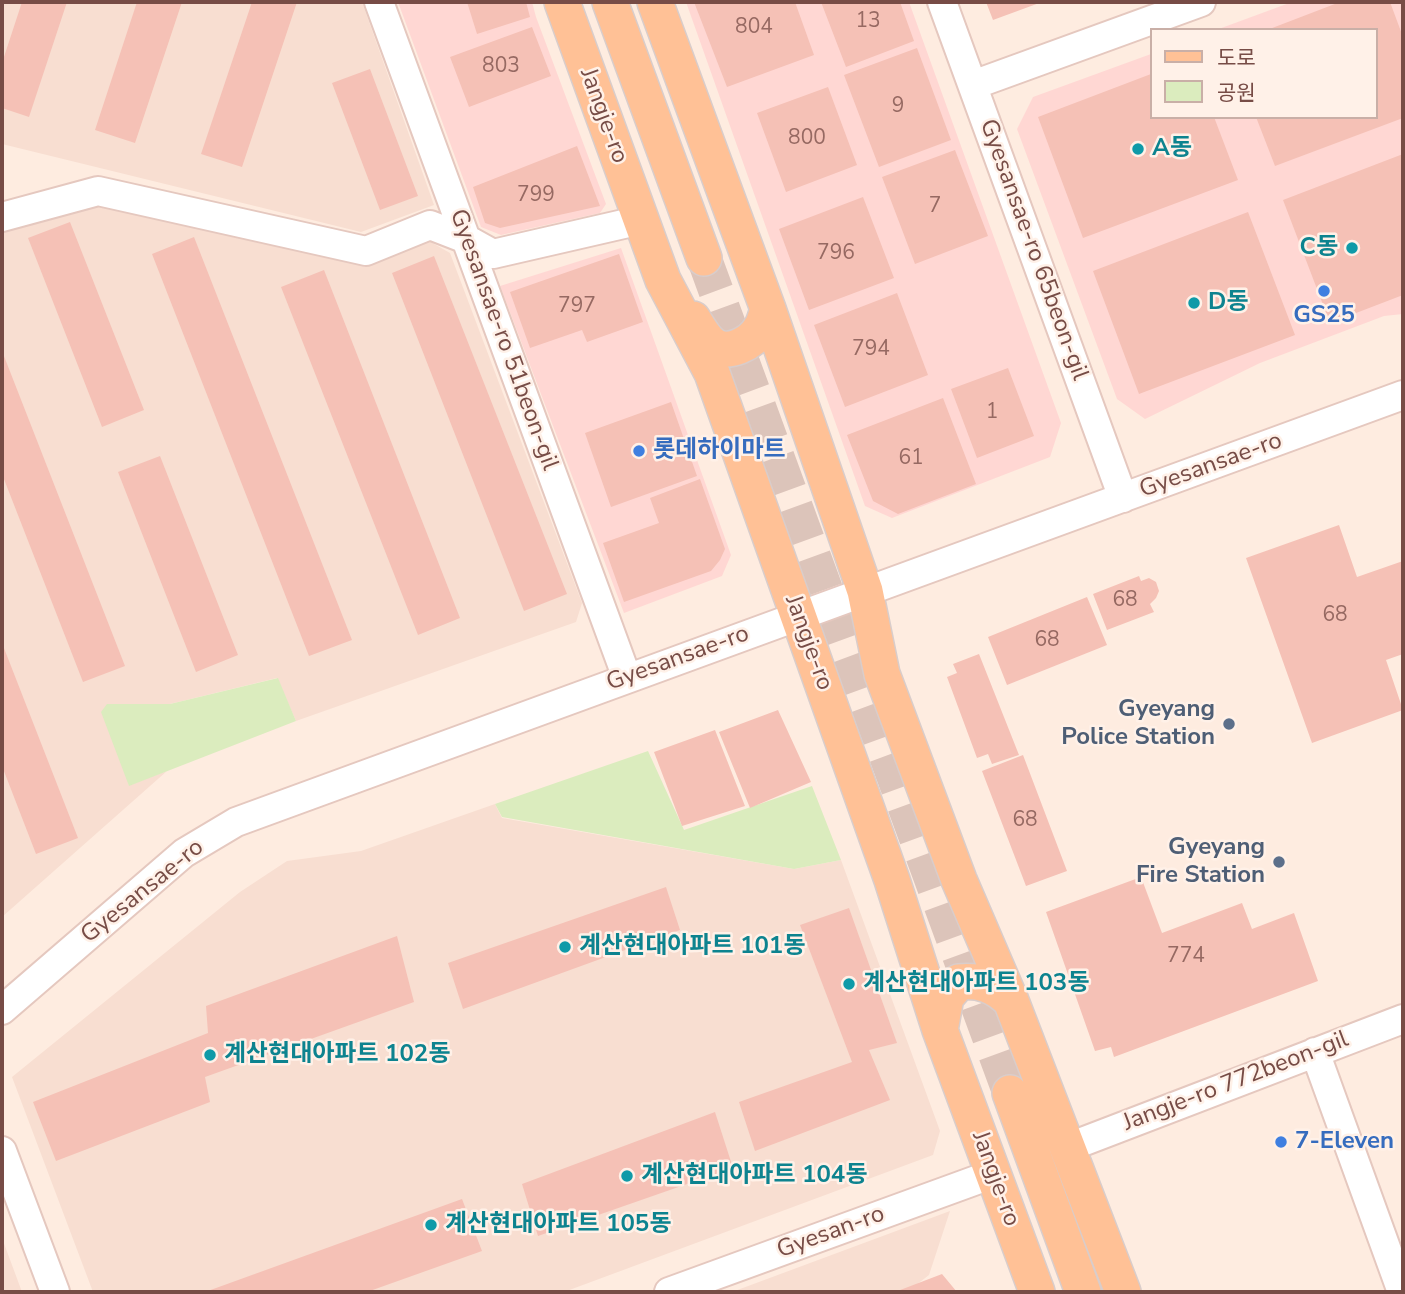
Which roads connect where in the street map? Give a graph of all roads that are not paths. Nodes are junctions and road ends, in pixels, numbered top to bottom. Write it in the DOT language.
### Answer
graph roads {
  1 [pos="379,2"];
  2 [pos="562,2"];
  3 [pos="610,2"];
  4 [pos="654,2"];
  5 [pos="942,2"];
  6 [pos="1201,2"];
  7 [pos="973,85"];
  8 [pos="2,217"];
  9 [pos="641,220"];
  10 [pos="466,239"];
  11 [pos="704,258"];
  12 [pos="663,280"];
  13 [pos="768,309"];
  14 [pos="1403,395"];
  15 [pos="1123,498"];
  16 [pos="865,591"];
  17 [pos="798,616"];
  18 [pos="627,678"];
  19 [pos="1011,1001"];
  20 [pos="2,1010"];
  21 [pos="1403,1019"];
  22 [pos="940,1030"];
  23 [pos="1315,1052"];
  24 [pos="1010,1093"];
  25 [pos="1069,1147"];
  26 [pos="2,1151"];
  27 [pos="993,1174"];
  28 [pos="1396,1252"];
  29 [pos="55,1292"];
  30 [pos="669,1292"];
  31 [pos="1037,1292"];
  32 [pos="1083,1292"];
  33 [pos="1123,1292"];
  34 [pos="1402,1292"];
  1 -- 10 [label="street, Gyesansae-ro 51beon-gil"];
  2 -- 9 [label="main road, Jangje-ro"];
  3 -- 11 [label="main road, Jangje-ro"];
  4 -- 13 [label="main road"];
  5 -- 7 [label="street, Gyesansae-ro 65beon-gil"];
  6 -- 7 [label="street"];
  7 -- 15 [label="street, Gyesansae-ro 65beon-gil"];
  8 -- 10 [label="street"];
  9 -- 10 [label="street"];
  9 -- 12 [label="main road, Jangje-ro"];
  10 -- 18 [label="street, Gyesansae-ro 51beon-gil"];
  12 -- 13 [label="main road"];
  12 -- 17 [label="main road, Jangje-ro"];
  13 -- 16 [label="main road"];
  14 -- 15 [label="street, Gyesansae-ro"];
  15 -- 16 [label="street, Gyesansae-ro"];
  16 -- 17 [label="street, Gyesansae-ro"];
  16 -- 19 [label="main road"];
  17 -- 18 [label="street, Gyesansae-ro"];
  17 -- 22 [label="main road, Jangje-ro"];
  18 -- 20 [label="street, Gyesansae-ro"];
  19 -- 22 [label="main road"];
  19 -- 25 [label="main road"];
  21 -- 23 [label="street, Jangje-ro 772beon-gil"];
  22 -- 27 [label="main road, Jangje-ro"];
  23 -- 25 [label="street, Jangje-ro 772beon-gil"];
  23 -- 28 [label="street"];
  24 -- 32 [label="main road, Jangje-ro"];
  25 -- 33 [label="main road"];
  26 -- 29 [label="street"];
  27 -- 30 [label="street, Gyesan-ro"];
  27 -- 31 [label="main road, Jangje-ro"];
  28 -- 34 [label="street"];
}
